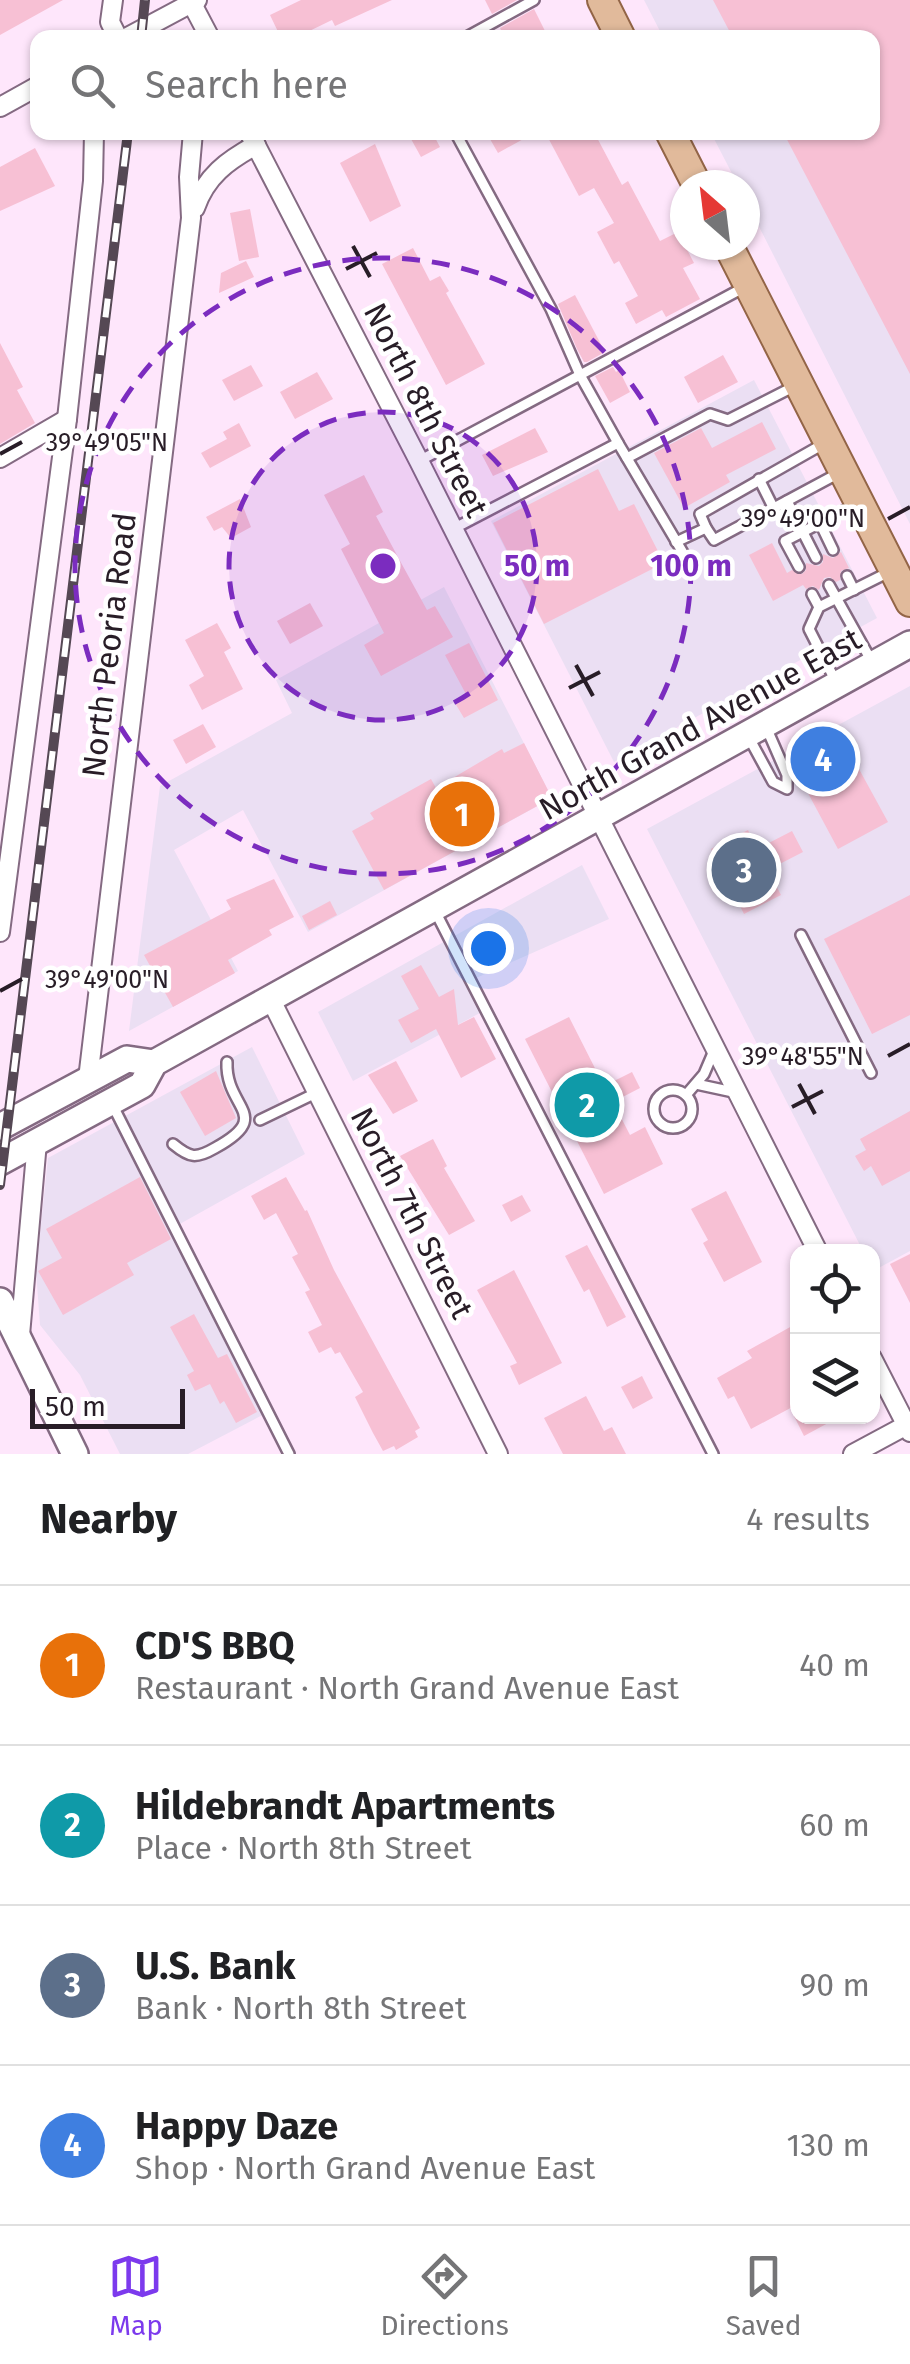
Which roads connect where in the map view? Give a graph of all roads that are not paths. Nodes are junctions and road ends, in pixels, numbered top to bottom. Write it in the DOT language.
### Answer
graph roads {
  1 [pos="113,0"];
  2 [pos="534,0"];
  3 [pos="602,0"];
  4 [pos="193,1"];
  5 [pos="114,30"];
  6 [pos="140,30"];
  7 [pos="206,30"];
  8 [pos="480,30"];
  9 [pos="617,30"];
  10 [pos="30,90"];
  11 [pos="0,107"];
  12 [pos="94,140"];
  13 [pos="192,140"];
  14 [pos="251,140"];
  15 [pos="253,140"];
  16 [pos="460,140"];
  17 [pos="674,140"];
  18 [pos="689,170"];
  19 [pos="191,218"];
  20 [pos="736,260"];
  21 [pos="748,285"];
  22 [pos="580,375"];
  23 [pos="799,384"];
  24 [pos="67,419"];
  25 [pos="828,442"];
  26 [pos="618,443"];
  27 [pos="0,458"];
  28 [pos="626,458"];
  29 [pos="419,461"];
  30 [pos="843,471"];
  31 [pos="759,479"];
  32 [pos="787,502"];
  33 [pos="860,502"];
  34 [pos="774,508"];
  35 [pos="820,523"];
  36 [pos="453,528"];
  37 [pos="706,528"];
  38 [pos="802,532"];
  39 [pos="676,542"];
  40 [pos="834,550"];
  41 [pos="816,558"];
  42 [pos="798,567"];
  43 [pos="692,568"];
  44 [pos="894,570"];
  45 [pos="847,576"];
  46 [pos="830,585"];
  47 [pos="854,590"];
  48 [pos="812,594"];
  49 [pos="836,599"];
  50 [pos="910,602"];
  51 [pos="819,608"];
  52 [pos="910,644"];
  53 [pos="873,664"];
  54 [pos="837,684"];
  55 [pos="756,729"];
  56 [pos="598,817"];
  57 [pos="434,908"];
  58 [pos="0,932"];
  59 [pos="801,935"];
  60 [pos="270,1000"];
  61 [pos="714,1046"];
  62 [pos="227,1062"];
  63 [pos="154,1063"];
  64 [pos="872,1073"];
  65 [pos="88,1079"];
  66 [pos="696,1084"];
  67 [pos="318,1092"];
  68 [pos="738,1094"];
  69 [pos="686,1095"];
  70 [pos="112,1102"];
  71 [pos="260,1120"];
  72 [pos="0,1126"];
  73 [pos="37,1142"];
  74 [pos="172,1144"];
  75 [pos="0,1162"];
  76 [pos="814,1244"];
  77 [pos="0,1301"];
  78 [pos="19,1346"];
  79 [pos="880,1374"];
  80 [pos="908,1428"];
  81 [pos="74,1454"];
  82 [pos="290,1454"];
  83 [pos="498,1454"];
  84 [pos="713,1454"];
  85 [pos="853,1454"];
  1 -- 5 [label="street"];
  2 -- 8 [label="lane"];
  3 -- 9 [label="main road"];
  4 -- 6 [label="street"];
  4 -- 7 [label="street"];
  10 -- 11 [label="street"];
  12 -- 24 [label="street"];
  13 -- 19 [label="street, North Peoria Road"];
  14 -- 19 [label="street, North Peoria Road"];
  15 -- 29 [label="street, North 8th Street"];
  16 -- 22 [label="lane"];
  17 -- 18 [label="main road"];
  19 -- 65 [label="street, North Peoria Road"];
  20 -- 21 [label="main road"];
  21 -- 22 [label="lane"];
  21 -- 23 [label="main road"];
  22 -- 26 [label="lane"];
  22 -- 29 [label="lane"];
  23 -- 25 [label="main road"];
  23 -- 28 [label="lane"];
  24 -- 27 [label="street"];
  24 -- 58 [label="street"];
  25 -- 30 [label="main road"];
  25 -- 31 [label="lane"];
  26 -- 28 [label="lane"];
  26 -- 36 [label="lane"];
  28 -- 39 [label="lane"];
  29 -- 36 [label="street, North 8th Street"];
  30 -- 32 [label="lane"];
  30 -- 33 [label="main road"];
  31 -- 34 [label="lane"];
  31 -- 37 [label="lane"];
  32 -- 34 [label="lane"];
  32 -- 38 [label="lane"];
  33 -- 35 [label="lane"];
  33 -- 44 [label="main road"];
  34 -- 37 [label="lane"];
  35 -- 38 [label="lane"];
  35 -- 40 [label="lane"];
  36 -- 56 [label="street, North 8th Street"];
  37 -- 39 [label="lane"];
  38 -- 41 [label="lane"];
  38 -- 42 [label="lane"];
  39 -- 43 [label="lane"];
  44 -- 47 [label="lane"];
  44 -- 50 [label="main road"];
  45 -- 47 [label="lane"];
  46 -- 49 [label="lane"];
  47 -- 49 [label="lane"];
  48 -- 51 [label="lane"];
  49 -- 51 [label="lane"];
  49 -- 53 [label="lane"];
  51 -- 54 [label="lane"];
  52 -- 53 [label="main road, North Grand Avenue East"];
  53 -- 54 [label="main road, North Grand Avenue East"];
  54 -- 55 [label="main road, North Grand Avenue East"];
  55 -- 55 [label="lane"];
  55 -- 56 [label="main road, North Grand Avenue East"];
  56 -- 57 [label="main road, North Grand Avenue East"];
  56 -- 61 [label="street, North 8th Street"];
  57 -- 60 [label="main road, North Grand Avenue East"];
  57 -- 84 [label="lane"];
  59 -- 64 [label="lane"];
  60 -- 63 [label="main road, North Grand Avenue East"];
  60 -- 67 [label="street, North 7th Street"];
  61 -- 66 [label="lane"];
  61 -- 68 [label="street, North 8th Street"];
  62 -- 74 [label="lane"];
  63 -- 65 [label="main road, North Grand Avenue East"];
  63 -- 70 [label="main road, North Grand Avenue East"];
  65 -- 72 [label="main road, North Grand Avenue East"];
  66 -- 68 [label="lane"];
  66 -- 69 [label="lane"];
  67 -- 71 [label="lane"];
  67 -- 83 [label="street, North 7th Street"];
  68 -- 76 [label="street, North 8th Street"];
  69 -- 69 [label="lane"];
  70 -- 73 [label="main road, North Grand Avenue East"];
  70 -- 82 [label="lane"];
  73 -- 75 [label="main road, North Grand Avenue East"];
  73 -- 78 [label="street"];
  77 -- 78 [label="main road"];
  78 -- 81 [label="main road"];
  79 -- 80 [label="street"];
  80 -- 85 [label="street"];
}
